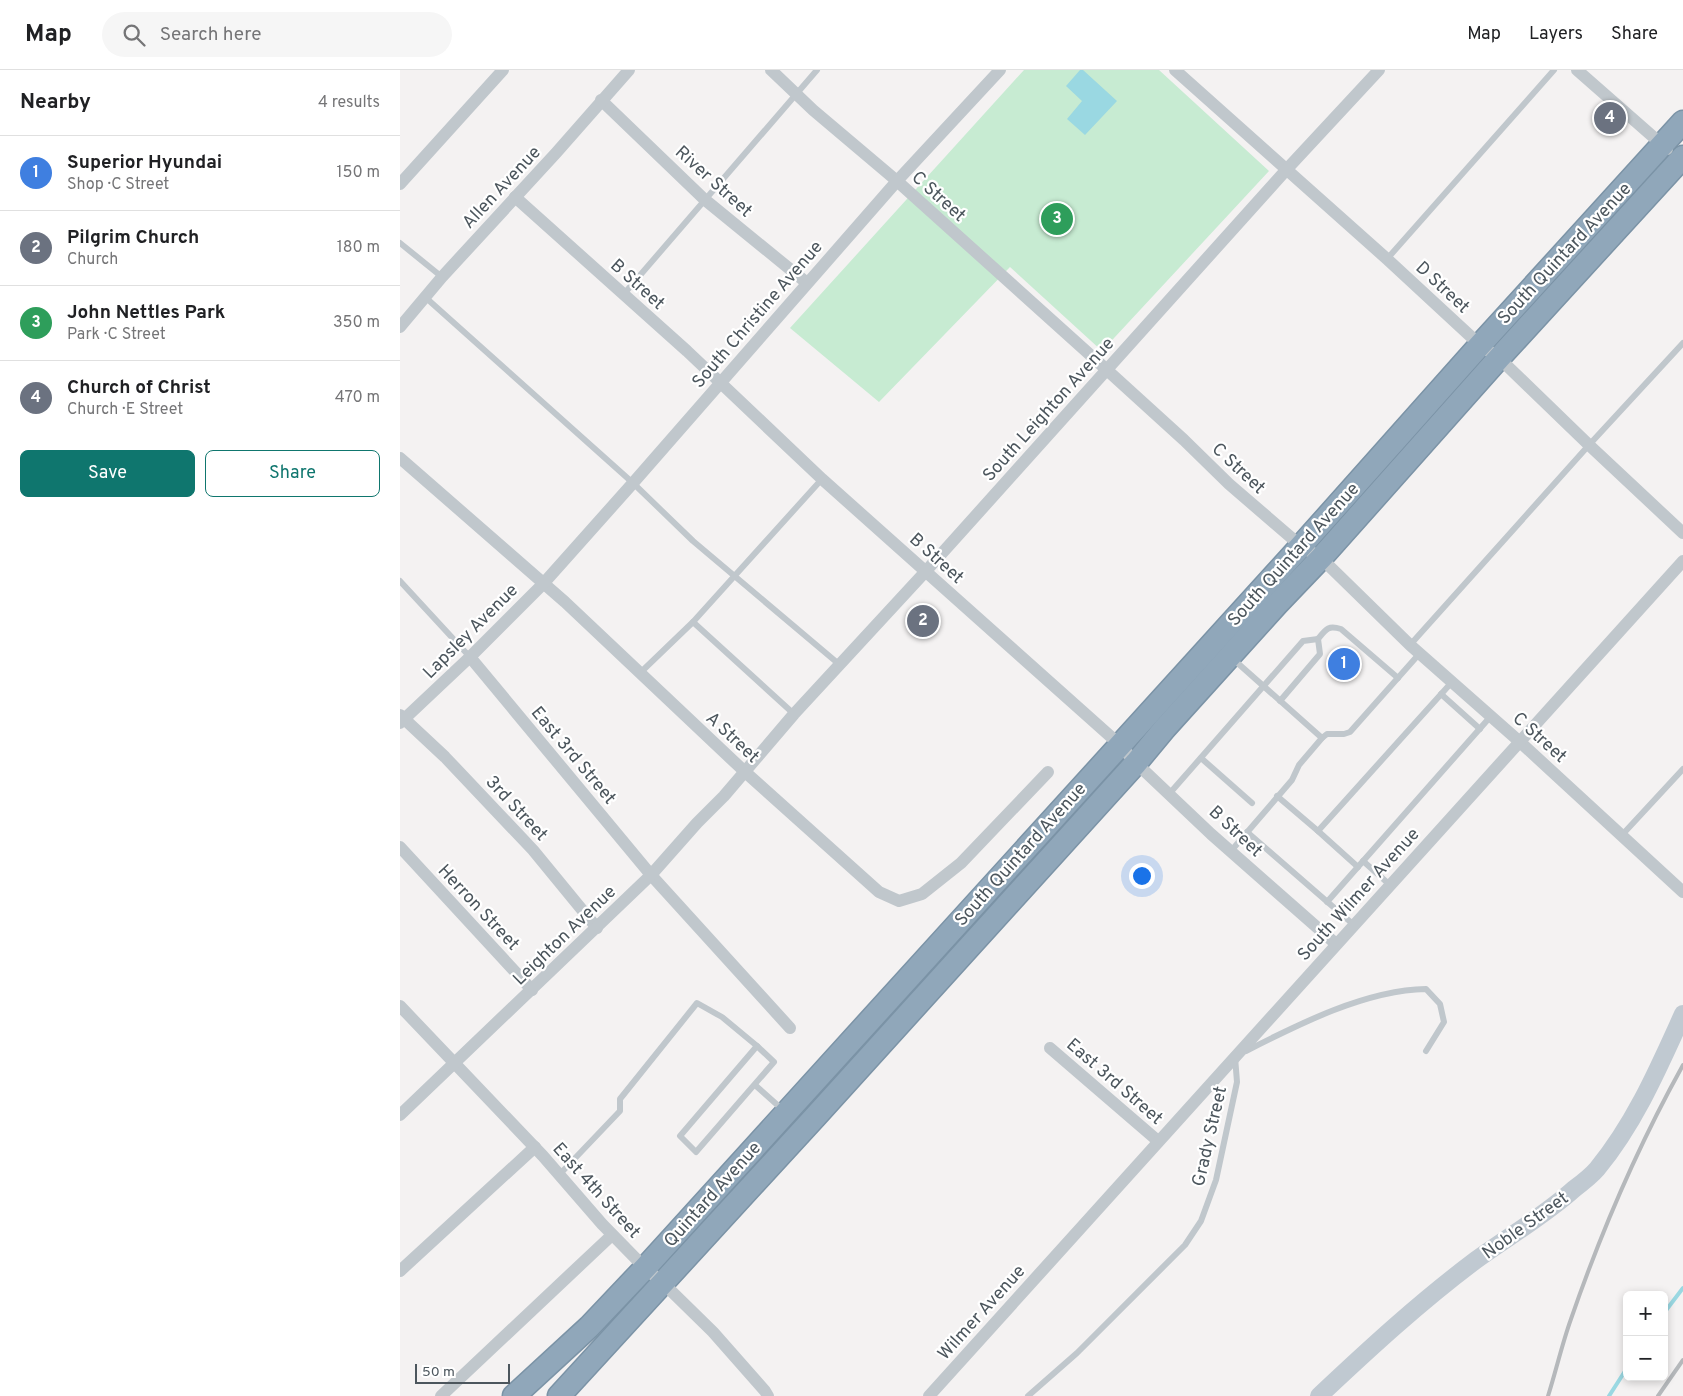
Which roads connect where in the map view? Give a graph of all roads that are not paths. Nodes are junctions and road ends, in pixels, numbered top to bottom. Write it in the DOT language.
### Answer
graph roads {
  1 [pos="503,70"];
  2 [pos="629,70"];
  3 [pos="771,70"];
  4 [pos="817,70"];
  5 [pos="1000,70"];
  6 [pos="1378,70"];
  7 [pos="1554,70"];
  8 [pos="1577,70"];
  9 [pos="1181,72"];
  10 [pos="796,93"];
  11 [pos="601,100"];
  12 [pos="1683,122"];
  13 [pos="1662,146"];
  14 [pos="1683,159"];
  15 [pos="1287,169"];
  16 [pos="897,181"];
  17 [pos="400,184"];
  18 [pos="515,197"];
  19 [pos="704,198"];
  20 [pos="400,243"];
  21 [pos="1387,259"];
  22 [pos="442,277"];
  23 [pos="807,283"];
  24 [pos="623,295"];
  25 [pos="425,297"];
  26 [pos="400,327"];
  27 [pos="1683,342"];
  28 [pos="1480,344"];
  29 [pos="1499,358"];
  30 [pos="1107,370"];
  31 [pos="721,383"];
  32 [pos="1589,445"];
  33 [pos="400,458"];
  34 [pos="822,479"];
  35 [pos="633,483"];
  36 [pos="1683,533"];
  37 [pos="1301,546"];
  38 [pos="1321,558"];
  39 [pos="1683,561"];
  40 [pos="926,571"];
  41 [pos="735,578"];
  42 [pos="400,582"];
  43 [pos="543,584"];
  44 [pos="694,622"];
  45 [pos="1318,639"];
  46 [pos="1415,649"];
  47 [pos="1230,657"];
  48 [pos="470,658"];
  49 [pos="840,665"];
  50 [pos="640,674"];
  51 [pos="1398,678"];
  52 [pos="1452,682"];
  53 [pos="1264,687"];
  54 [pos="1441,694"];
  55 [pos="1280,701"];
  56 [pos="794,714"];
  57 [pos="1491,716"];
  58 [pos="401,719"];
  59 [pos="1480,729"];
  60 [pos="400,734"];
  61 [pos="1322,738"];
  62 [pos="1520,742"];
  63 [pos="1119,744"];
  64 [pos="1201,758"];
  65 [pos="1136,763"];
  66 [pos="1683,769"];
  67 [pos="744,771"];
  68 [pos="1048,772"];
  69 [pos="1170,793"];
  70 [pos="1277,796"];
  71 [pos="1252,803"];
  72 [pos="1318,831"];
  73 [pos="1247,832"];
  74 [pos="1622,835"];
  75 [pos="400,847"];
  76 [pos="1231,851"];
  77 [pos="1363,861"];
  78 [pos="1358,867"];
  79 [pos="651,876"];
  80 [pos="1390,884"];
  81 [pos="1683,892"];
  82 [pos="1327,902"];
  83 [pos="1354,925"];
  84 [pos="597,928"];
  85 [pos="1336,944"];
  86 [pos="902,985"];
  87 [pos="532,990"];
  88 [pos="920,1001"];
  89 [pos="400,1006"];
  90 [pos="1683,1014"];
  91 [pos="790,1028"];
  92 [pos="757,1046"];
  93 [pos="1050,1048"];
  94 [pos="1426,1052"];
  95 [pos="1235,1056"];
  96 [pos="455,1064"];
  97 [pos="755,1085"];
  98 [pos="785,1113"];
  99 [pos="400,1116"];
  100 [pos="1158,1141"];
  101 [pos="535,1147"];
  102 [pos="559,1175"];
  103 [pos="612,1235"];
  104 [pos="1059,1251"];
  105 [pos="645,1268"];
  106 [pos="400,1271"];
  107 [pos="663,1283"];
  108 [pos="441,1396"];
  109 [pos="514,1396"];
  110 [pos="559,1396"];
  111 [pos="768,1396"];
  112 [pos="929,1396"];
  113 [pos="1028,1396"];
  114 [pos="1319,1396"];
  1 -- 17 [label="street"];
  2 -- 11 [label="street, Allen Avenue"];
  3 -- 10 [label="street, C Street"];
  4 -- 10 [label="lane"];
  5 -- 16 [label="street, South Christine Avenue"];
  6 -- 15 [label="street, South Leighton Avenue"];
  7 -- 21 [label="lane"];
  8 -- 13 [label="street"];
  9 -- 15 [label="street, D Street"];
  10 -- 16 [label="street, C Street"];
  10 -- 19 [label="lane"];
  11 -- 18 [label="street, Allen Avenue"];
  11 -- 19 [label="street, River Street"];
  12 -- 13 [label="highway, South Quintard Avenue"];
  13 -- 14 [label="street"];
  13 -- 28 [label="highway, South Quintard Avenue"];
  14 -- 29 [label="highway, South Quintard Avenue"];
  15 -- 21 [label="street, D Street"];
  15 -- 30 [label="street, South Leighton Avenue"];
  16 -- 23 [label="street, South Christine Avenue"];
  16 -- 30 [label="street, C Street"];
  18 -- 22 [label="street, Allen Avenue"];
  18 -- 24 [label="street, B Street"];
  19 -- 23 [label="street, River Street"];
  19 -- 24 [label="lane"];
  20 -- 22 [label="lane"];
  21 -- 28 [label="street, D Street"];
  22 -- 25 [label="street, Allen Avenue"];
  23 -- 31 [label="street, South Christine Avenue"];
  24 -- 31 [label="street, B Street"];
  25 -- 26 [label="street, Allen Avenue"];
  25 -- 35 [label="lane"];
  27 -- 32 [label="lane"];
  28 -- 29 [label="street, D Street"];
  28 -- 37 [label="highway, South Quintard Avenue"];
  29 -- 32 [label="street, D Street"];
  29 -- 38 [label="highway, South Quintard Avenue"];
  30 -- 37 [label="street, C Street"];
  30 -- 40 [label="street, South Leighton Avenue"];
  31 -- 34 [label="street, B Street"];
  31 -- 35 [label="street, South Christine Avenue"];
  32 -- 36 [label="street, D Street"];
  32 -- 46 [label="lane"];
  33 -- 43 [label="street, A Street"];
  34 -- 40 [label="street, B Street"];
  34 -- 41 [label="lane"];
  35 -- 41 [label="lane"];
  35 -- 43 [label="street, South Christine Avenue"];
  37 -- 38 [label="street, C Street"];
  37 -- 63 [label="highway, South Quintard Avenue"];
  38 -- 46 [label="street, C Street"];
  38 -- 47 [label="highway, South Quintard Avenue"];
  39 -- 62 [label="street, South Wilmer Avenue"];
  40 -- 49 [label="street, South Leighton Avenue"];
  40 -- 63 [label="street, B Street"];
  41 -- 44 [label="lane"];
  41 -- 49 [label="lane"];
  42 -- 48 [label="lane"];
  43 -- 48 [label="street, Lapsley Avenue"];
  43 -- 50 [label="street, A Street"];
  44 -- 50 [label="lane"];
  44 -- 56 [label="lane"];
  45 -- 51 [label="lane"];
  45 -- 53 [label="lane"];
  45 -- 55 [label="lane"];
  46 -- 51 [label="lane"];
  46 -- 52 [label="street, C Street"];
  47 -- 53 [label="lane"];
  47 -- 65 [label="highway, South Quintard Avenue"];
  48 -- 58 [label="street, Lapsley Avenue"];
  48 -- 79 [label="street, East 3rd Street"];
  49 -- 56 [label="street, South Leighton Avenue"];
  50 -- 67 [label="street, A Street"];
  51 -- 61 [label="lane"];
  52 -- 54 [label="lane"];
  52 -- 57 [label="street, C Street"];
  53 -- 55 [label="lane"];
  53 -- 64 [label="lane"];
  54 -- 59 [label="lane"];
  54 -- 72 [label="lane"];
  55 -- 61 [label="lane"];
  56 -- 67 [label="street, South Leighton Avenue"];
  57 -- 59 [label="lane"];
  57 -- 62 [label="street, C Street"];
  58 -- 60 [label="street"];
  58 -- 84 [label="street, 3rd Street"];
  59 -- 77 [label="lane"];
  61 -- 70 [label="lane"];
  62 -- 74 [label="street, C Street"];
  62 -- 80 [label="street, South Wilmer Avenue"];
  63 -- 65 [label="street, B Street"];
  63 -- 86 [label="highway, South Quintard Avenue"];
  64 -- 69 [label="lane"];
  64 -- 71 [label="lane"];
  65 -- 69 [label="street, B Street"];
  65 -- 88 [label="highway, South Quintard Avenue"];
  66 -- 74 [label="lane"];
  67 -- 68 [label="street, A Street"];
  67 -- 79 [label="street, Leighton Avenue"];
  69 -- 76 [label="street, B Street"];
  70 -- 72 [label="lane"];
  70 -- 73 [label="lane"];
  72 -- 78 [label="lane"];
  73 -- 76 [label="lane"];
  73 -- 82 [label="lane"];
  74 -- 81 [label="street, C Street"];
  75 -- 87 [label="street, Herron Street"];
  76 -- 85 [label="street, B Street"];
  77 -- 78 [label="lane"];
  77 -- 80 [label="lane"];
  78 -- 82 [label="lane"];
  79 -- 84 [label="street, Leighton Avenue"];
  79 -- 91 [label="street, East 3rd Street"];
  80 -- 83 [label="street, South Wilmer Avenue"];
  82 -- 83 [label="lane"];
  83 -- 85 [label="street, South Wilmer Avenue"];
  84 -- 87 [label="street, Leighton Avenue"];
  85 -- 95 [label="street, South Wilmer Avenue"];
  86 -- 98 [label="highway, Quintard Avenue"];
  87 -- 96 [label="street, Leighton Avenue"];
  88 -- 107 [label="highway, Quintard Avenue"];
  89 -- 96 [label="street, East 4th Street"];
  90 -- 114 [label="main road, Noble Street"];
  92 -- 97 [label="lane"];
  92 -- 97 [label="lane"];
  92 -- 102 [label="lane"];
  93 -- 100 [label="street, East 3rd Street"];
  94 -- 95 [label="lane"];
  95 -- 100 [label="street, South Wilmer Avenue"];
  95 -- 113 [label="lane, Grady Street"];
  96 -- 99 [label="street, Leighton Avenue"];
  96 -- 101 [label="street, East 4th Street"];
  97 -- 98 [label="lane"];
  98 -- 105 [label="highway, Quintard Avenue"];
  100 -- 104 [label="street, South Wilmer Avenue"];
  101 -- 102 [label="street, East 4th Street"];
  101 -- 106 [label="street"];
  102 -- 103 [label="street, East 4th Street"];
  103 -- 105 [label="street, East 4th Street"];
  103 -- 108 [label="street"];
  104 -- 112 [label="street, Wilmer Avenue"];
  105 -- 107 [label="street, East 4th Street"];
  105 -- 109 [label="highway, Quintard Avenue"];
  107 -- 110 [label="highway, Quintard Avenue"];
  107 -- 111 [label="street, East 4th Street"];
}
